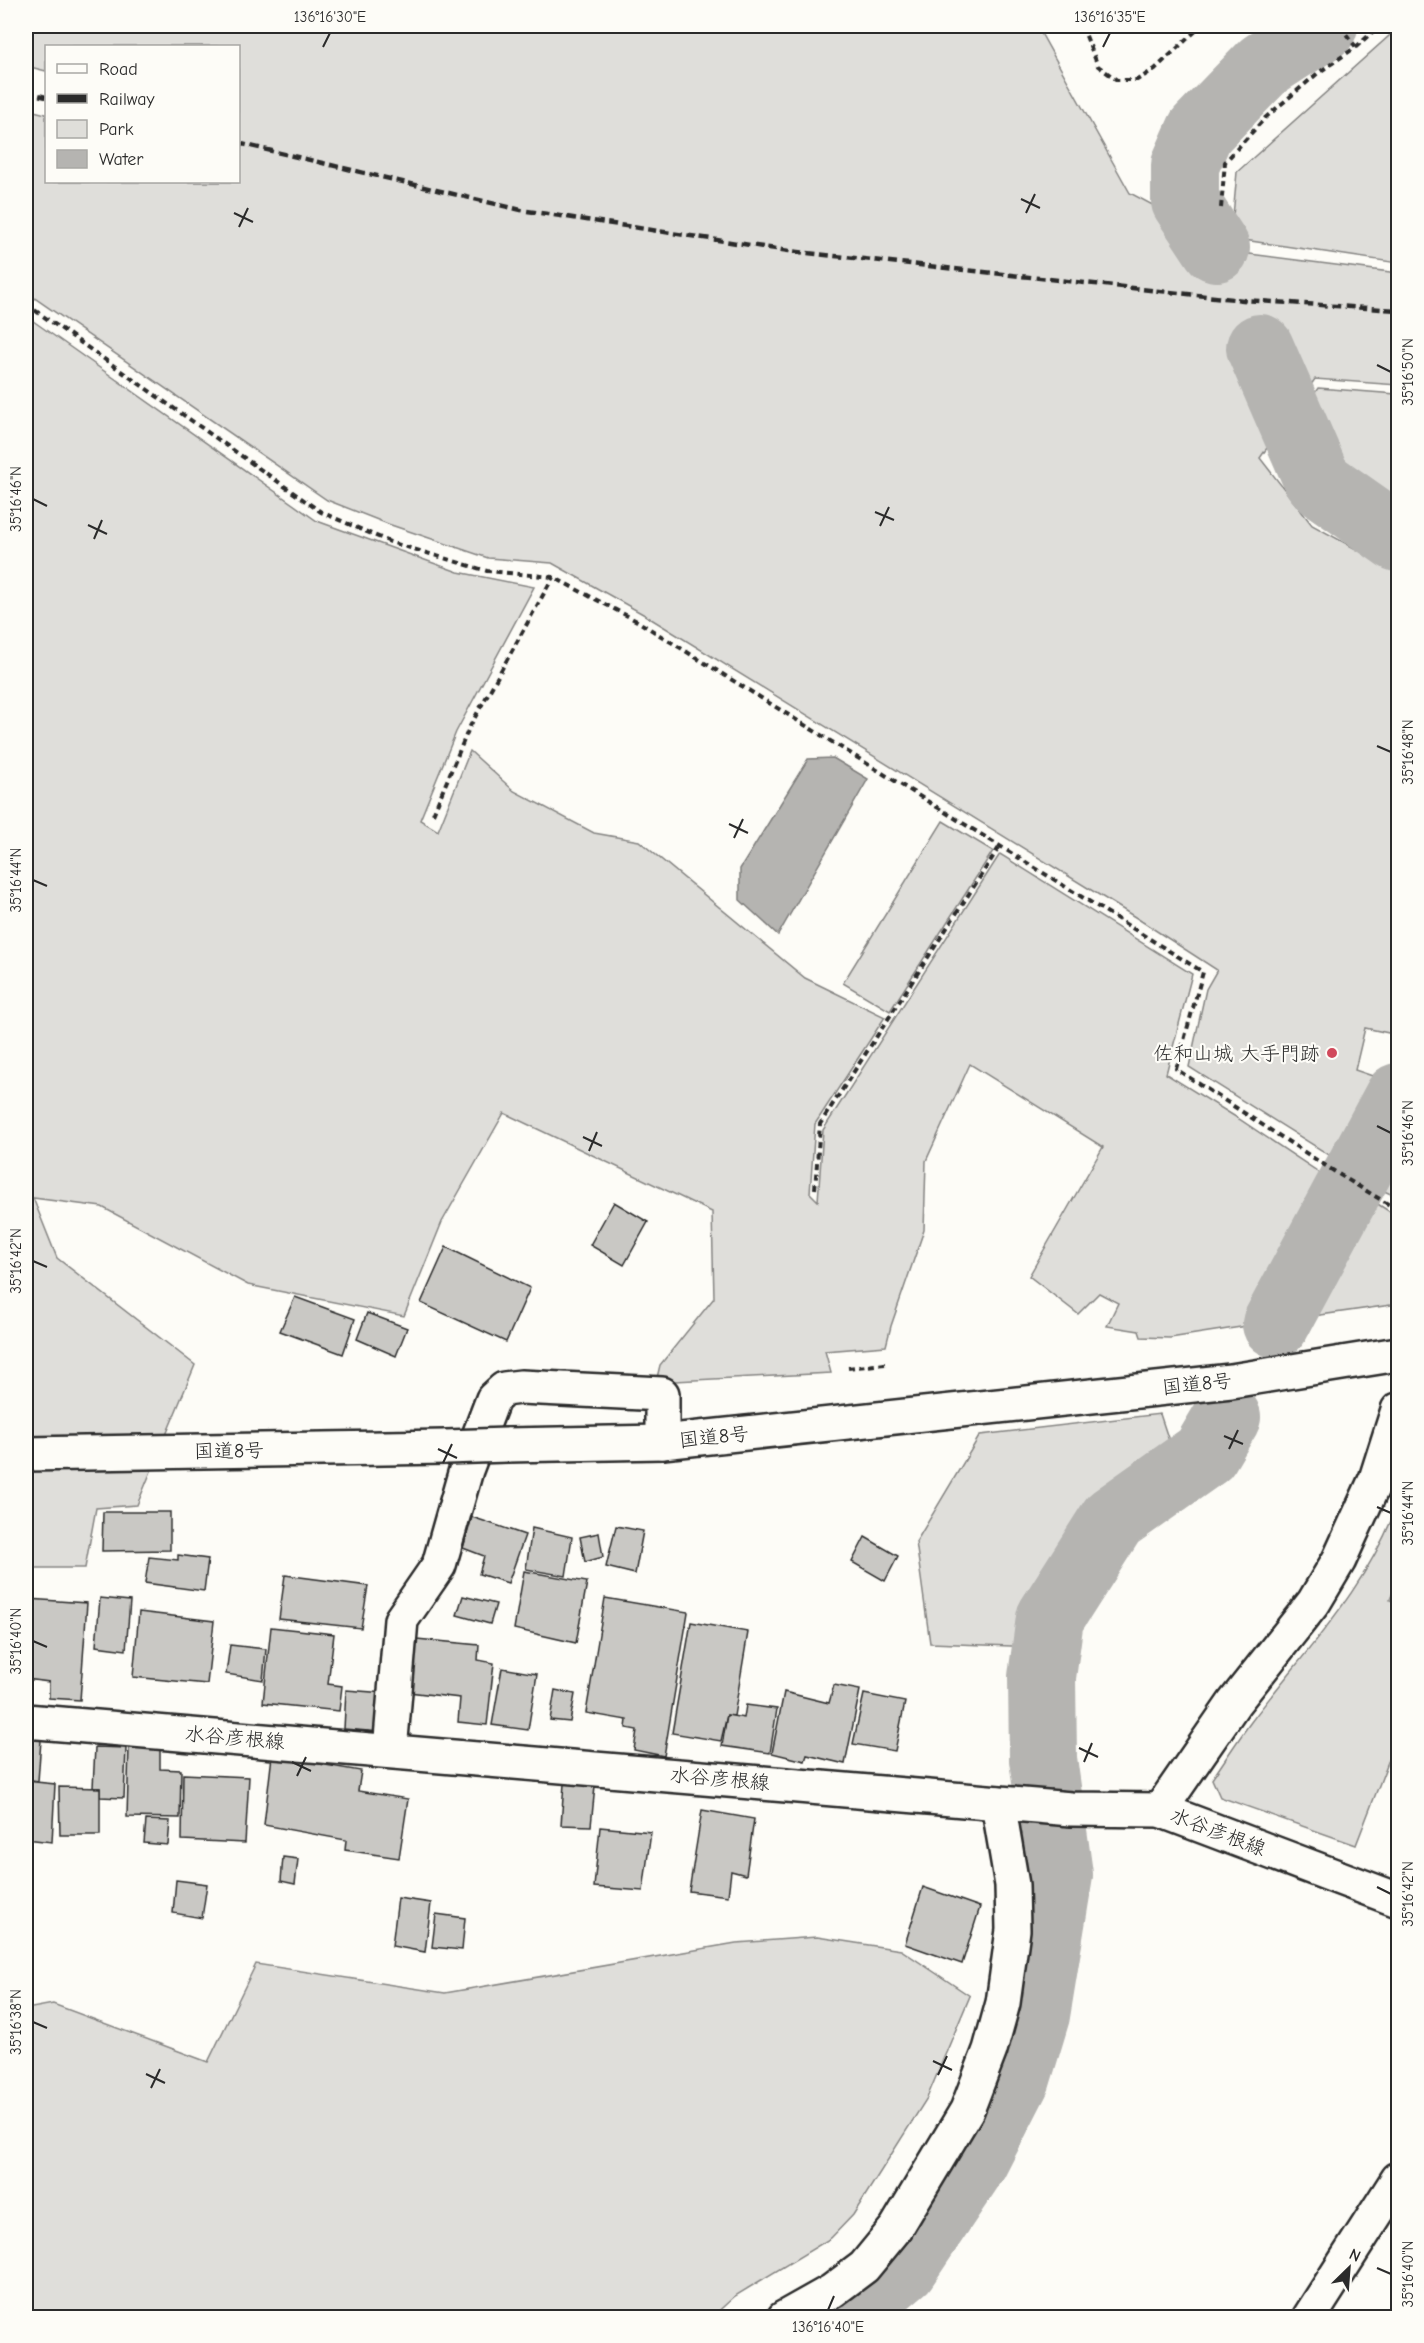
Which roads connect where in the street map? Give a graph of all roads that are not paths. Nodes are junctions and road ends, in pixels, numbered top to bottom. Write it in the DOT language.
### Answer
graph roads {
  1 [pos="1398,1354"];
  2 [pos="1398,1410"];
  3 [pos="662,1443"];
  4 [pos="26,1454"];
  5 [pos="26,1720"];
  6 [pos="390,1752"];
  7 [pos="1014,1804"];
  8 [pos="1160,1810"];
  9 [pos="1398,1900"];
  10 [pos="1398,2179"];
  11 [pos="784,2318"];
  12 [pos="1309,2318"];
  1 -- 3 [label="main road, 国道8号"];
  2 -- 8 [label="main road"];
  3 -- 4 [label="main road, 国道8号, bridge"];
  3 -- 6 [label="main road"];
  5 -- 6 [label="main road, 水谷彦根線"];
  6 -- 7 [label="main road, 水谷彦根線"];
  7 -- 8 [label="main road, 水谷彦根線"];
  7 -- 11 [label="main road"];
  8 -- 9 [label="main road, 水谷彦根線"];
  10 -- 12 [label="main road"];
}
